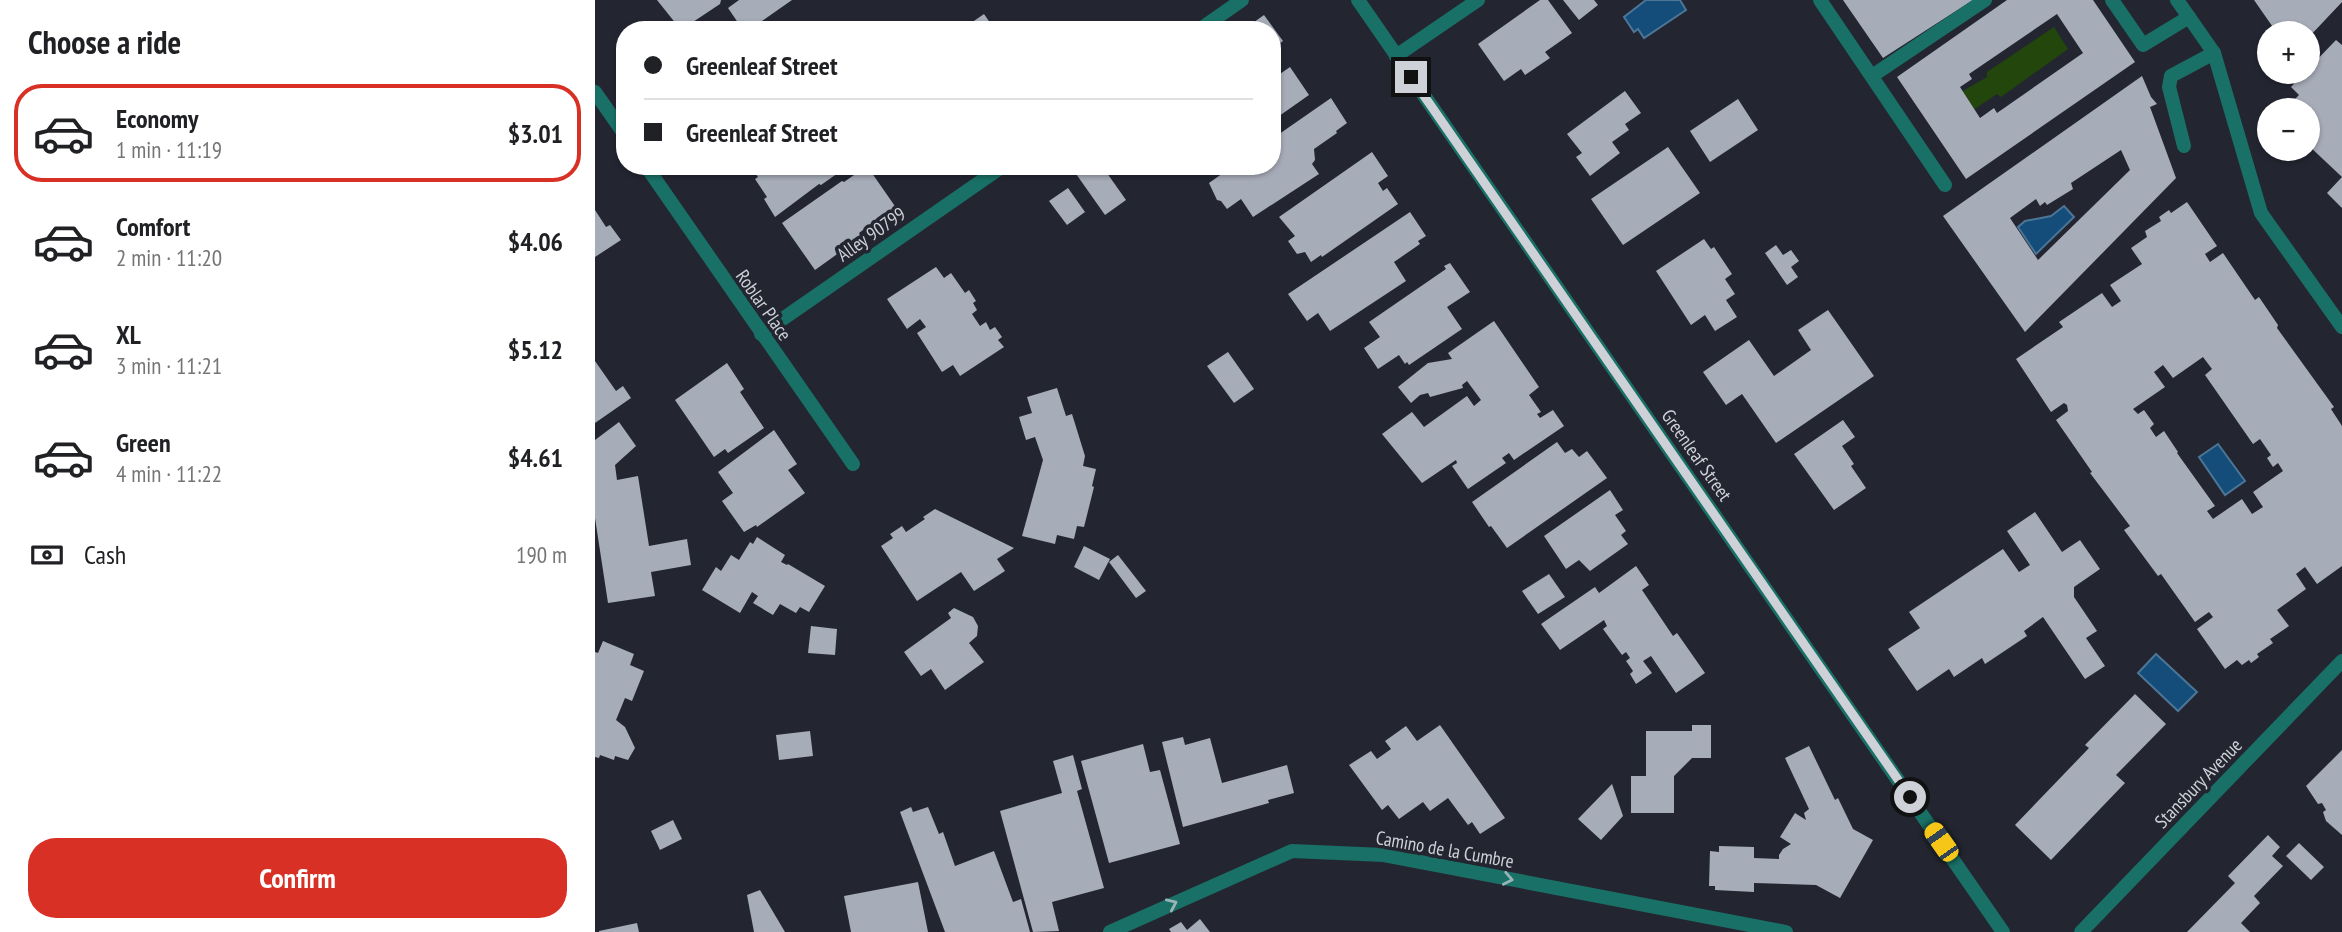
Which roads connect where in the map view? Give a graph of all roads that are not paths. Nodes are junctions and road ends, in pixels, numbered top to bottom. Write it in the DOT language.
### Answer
graph roads {
  1 [pos="1242,0"];
  2 [pos="1358,0"];
  3 [pos="1478,0"];
  4 [pos="1820,0"];
  5 [pos="1985,0"];
  6 [pos="2112,0"];
  7 [pos="2177,0"];
  8 [pos="2189,18"];
  9 [pos="1212,21"];
  10 [pos="2214,53"];
  11 [pos="1396,56"];
  12 [pos="1872,76"];
  13 [pos="595,92"];
  14 [pos="616,122"];
  15 [pos="2184,146"];
  16 [pos="652,175"];
  17 [pos="990,175"];
  18 [pos="1945,185"];
  19 [pos="2342,327"];
  20 [pos="761,334"];
  21 [pos="853,464"];
  22 [pos="2342,662"];
  23 [pos="1110,932"];
  24 [pos="1786,932"];
  25 [pos="2003,932"];
  26 [pos="2081,932"];
  1 -- 9 [label="street"];
  2 -- 11 [label="street, Greenleaf Street"];
  3 -- 11 [label="street"];
  4 -- 12 [label="street"];
  5 -- 12 [label="street"];
  6 -- 8 [label="street"];
  7 -- 8 [label="street"];
  8 -- 10 [label="street"];
  10 -- 15 [label="street"];
  10 -- 19 [label="street"];
  11 -- 25 [label="street, Greenleaf Street"];
  12 -- 18 [label="street"];
  13 -- 14 [label="street"];
  16 -- 20 [label="street, Roblar Place"];
  17 -- 20 [label="street, Alley 90799"];
  20 -- 21 [label="street, Roblar Place"];
  22 -- 26 [label="street, Stansbury Avenue"];
  23 -- 24 [label="street, Camino de la Cumbre, one-way"];
}
